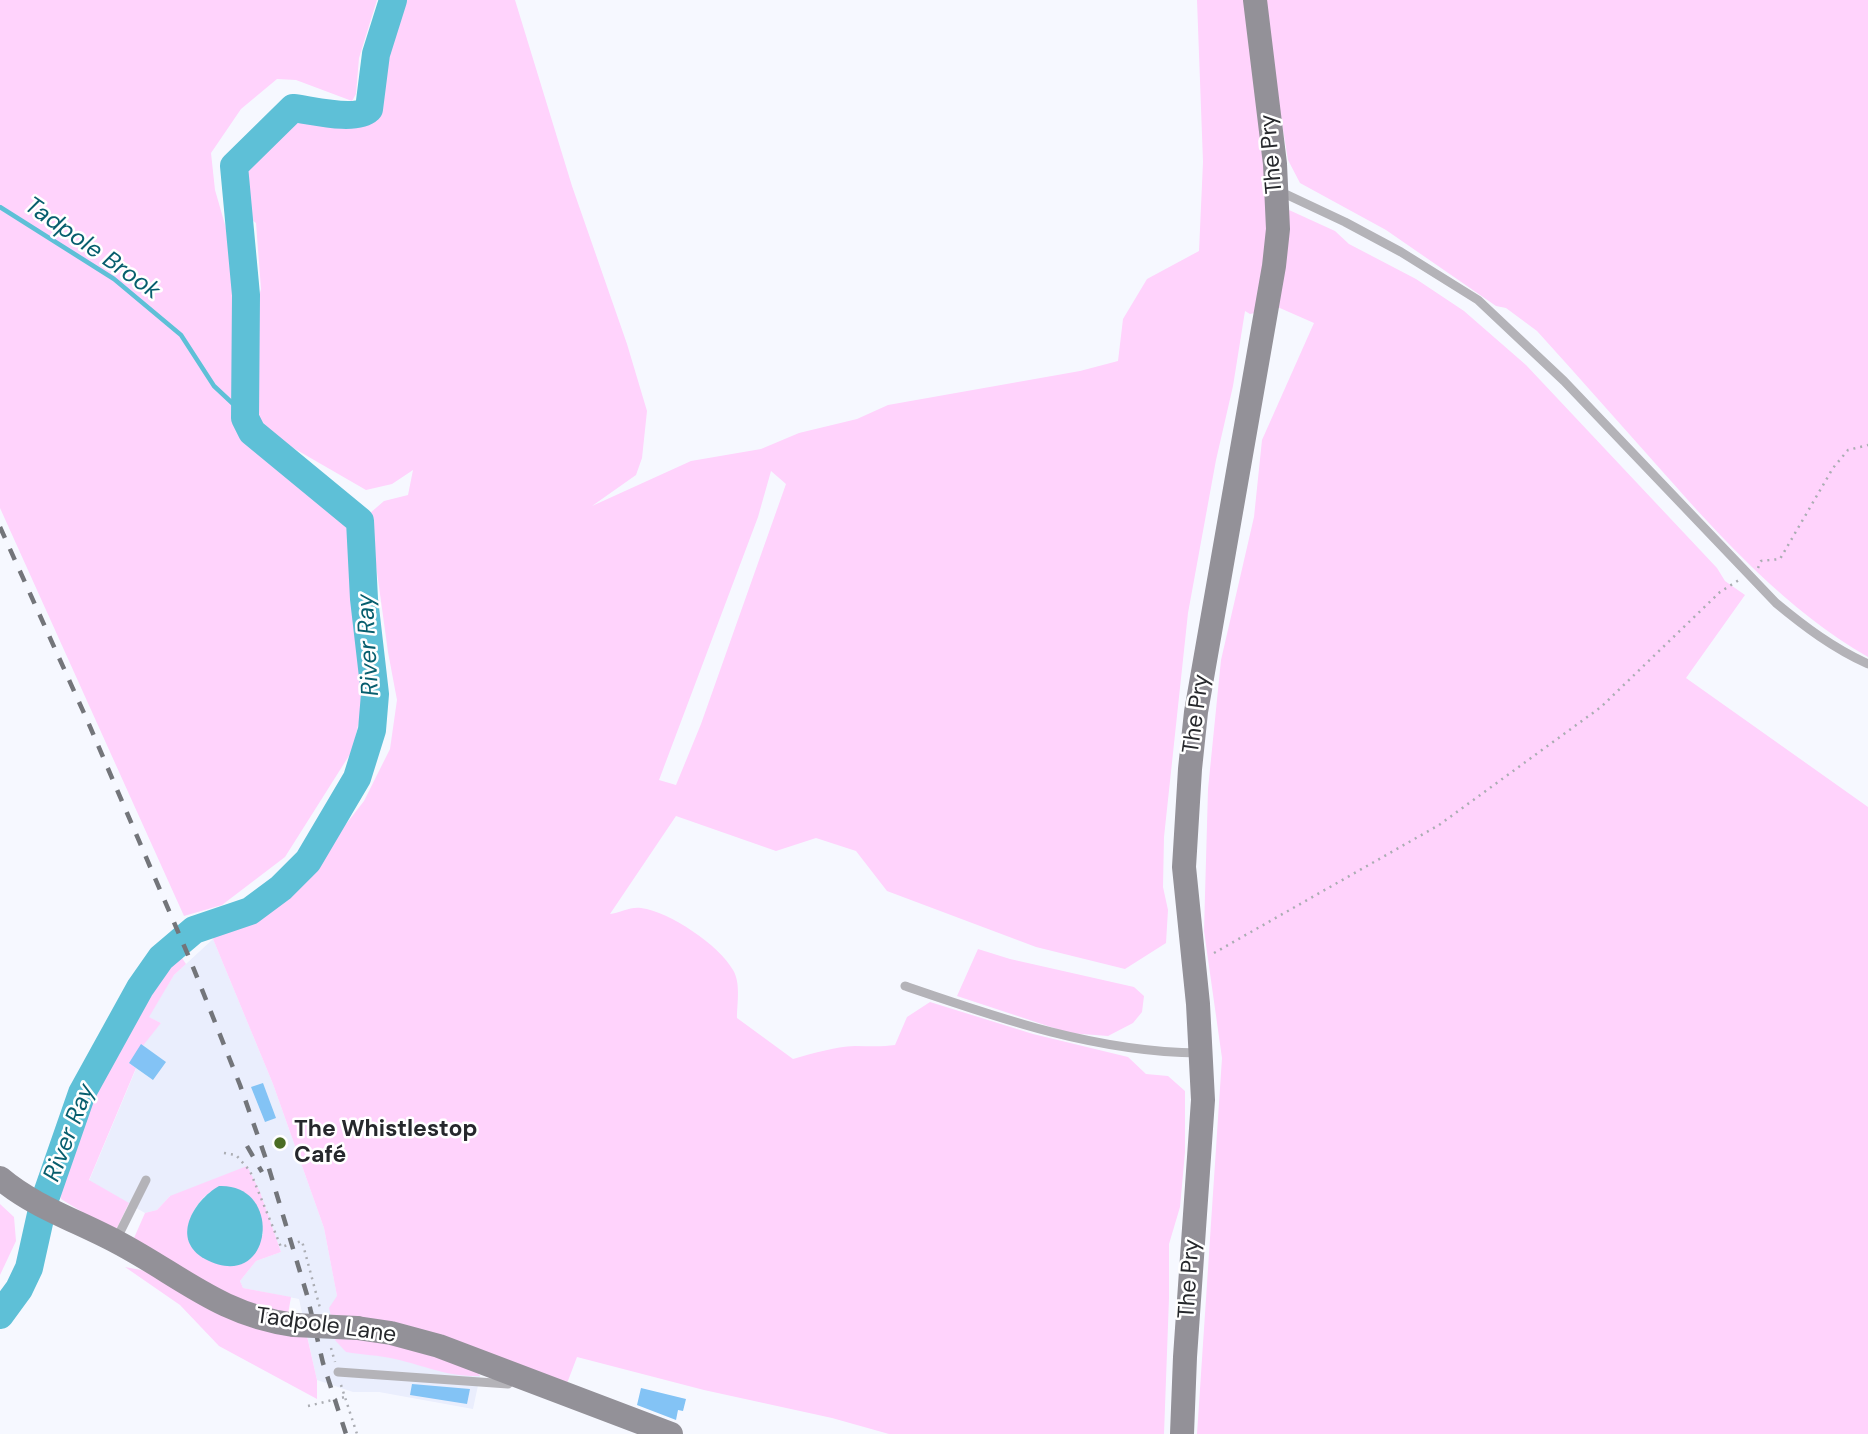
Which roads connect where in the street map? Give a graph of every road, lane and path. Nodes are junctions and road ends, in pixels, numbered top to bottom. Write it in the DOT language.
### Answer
graph roads {
  1 [pos="1255,0"];
  2 [pos="1277,190"];
  3 [pos="1868,445"];
  4 [pos="1750,577"];
  5 [pos="1868,664"];
  6 [pos="1193,961"];
  7 [pos="905,986"];
  8 [pos="1201,1054"];
  9 [pos="224,1153"];
  10 [pos="146,1180"];
  11 [pos="6,1183"];
  12 [pos="116,1241"];
  13 [pos="323,1319"];
  14 [pos="330,1344"];
  15 [pos="338,1372"];
  16 [pos="516,1375"];
  17 [pos="345,1397"];
  18 [pos="308,1406"];
  19 [pos="357,1434"];
  20 [pos="671,1434"];
  21 [pos="1182,1434"];
  1 -- 2 [label="main road, The Pry"];
  2 -- 4 [label="lane"];
  2 -- 6 [label="main road, The Pry"];
  3 -- 4 [label="path"];
  4 -- 5 [label="lane"];
  4 -- 6 [label="path"];
  6 -- 8 [label="main road, The Pry"];
  7 -- 8 [label="lane"];
  8 -- 21 [label="main road, The Pry"];
  9 -- 13 [label="path"];
  10 -- 12 [label="lane"];
  11 -- 12 [label="main road, Tadpole Lane"];
  12 -- 16 [label="main road, Tadpole Lane, bridge"];
  14 -- 15 [label="path"];
  15 -- 16 [label="lane"];
  15 -- 17 [label="path"];
  16 -- 20 [label="main road, Tadpole Lane"];
  17 -- 18 [label="path"];
  17 -- 19 [label="path"];
}
